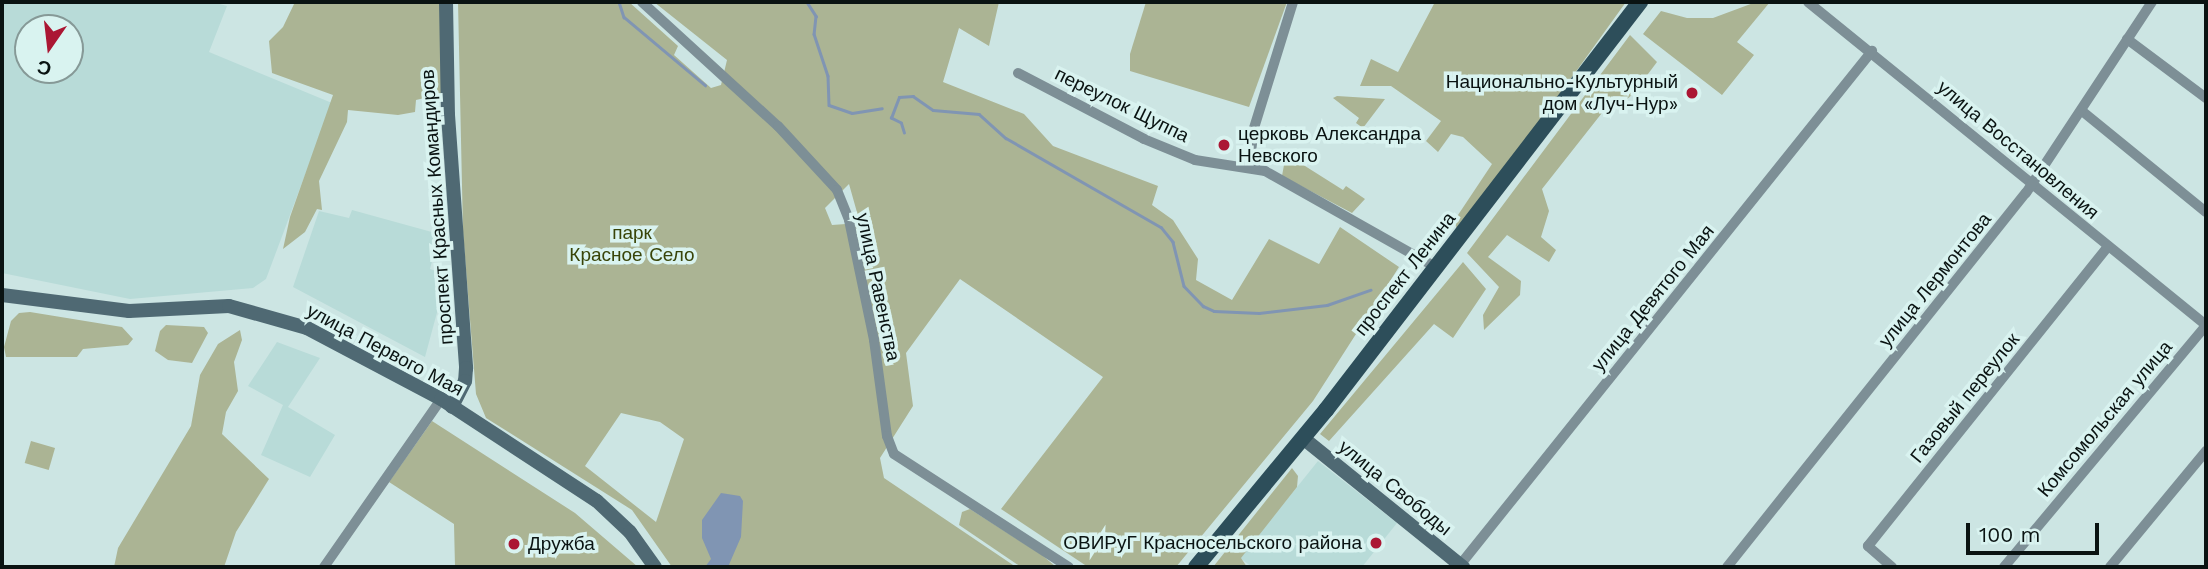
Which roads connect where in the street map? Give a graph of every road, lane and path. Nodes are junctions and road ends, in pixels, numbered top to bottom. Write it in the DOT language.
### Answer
graph roads {
  1 [pos="446,2"];
  2 [pos="642,2"];
  3 [pos="1293,2"];
  4 [pos="1640,2"];
  5 [pos="1808,2"];
  6 [pos="2152,2"];
  7 [pos="2127,39"];
  8 [pos="1872,51"];
  9 [pos="1018,73"];
  10 [pos="2206,98"];
  11 [pos="2082,111"];
  12 [pos="1249,165"];
  13 [pos="2032,185"];
  14 [pos="2206,212"];
  15 [pos="2108,246"];
  16 [pos="1437,268"];
  17 [pos="2,295"];
  18 [pos="2206,325"];
  19 [pos="446,403"];
  20 [pos="1303,438"];
  21 [pos="2206,451"];
  22 [pos="1462,566"];
  23 [pos="324,567"];
  24 [pos="655,567"];
  25 [pos="1069,567"];
  26 [pos="1196,567"];
  27 [pos="1727,567"];
  28 [pos="1892,567"];
  29 [pos="2004,567"];
  30 [pos="2110,567"];
  1 -- 19 [label="main road, проспект Красных Командиров"];
  2 -- 25 [label="street, улица Равенства"];
  3 -- 12 [label="street"];
  4 -- 16 [label="main road, проспект Ленина"];
  5 -- 8 [label="street, улица Восстановления"];
  6 -- 7 [label="street, улица Лермонтова"];
  7 -- 10 [label="street"];
  7 -- 11 [label="street, улица Лермонтова"];
  8 -- 13 [label="street, улица Восстановления"];
  8 -- 22 [label="street, улица Девятого Мая"];
  9 -- 12 [label="street, переулок Щуппа"];
  11 -- 13 [label="street, улица Лермонтова"];
  11 -- 14 [label="street"];
  12 -- 16 [label="street, переулок Щуппа"];
  13 -- 15 [label="street, улица Восстановления"];
  13 -- 27 [label="street, улица Лермонтова"];
  15 -- 18 [label="street, улица Восстановления"];
  15 -- 28 [label="street, Газовый переулок"];
  16 -- 20 [label="main road, проспект Ленина"];
  17 -- 19 [label="main road, улица Первого Мая"];
  18 -- 29 [label="street, Комсомольская улица"];
  19 -- 23 [label="street"];
  19 -- 24 [label="main road, улица Первого Мая"];
  20 -- 22 [label="main road, улица Свободы"];
  20 -- 26 [label="main road, проспект Ленина"];
  21 -- 30 [label="street"];
}
